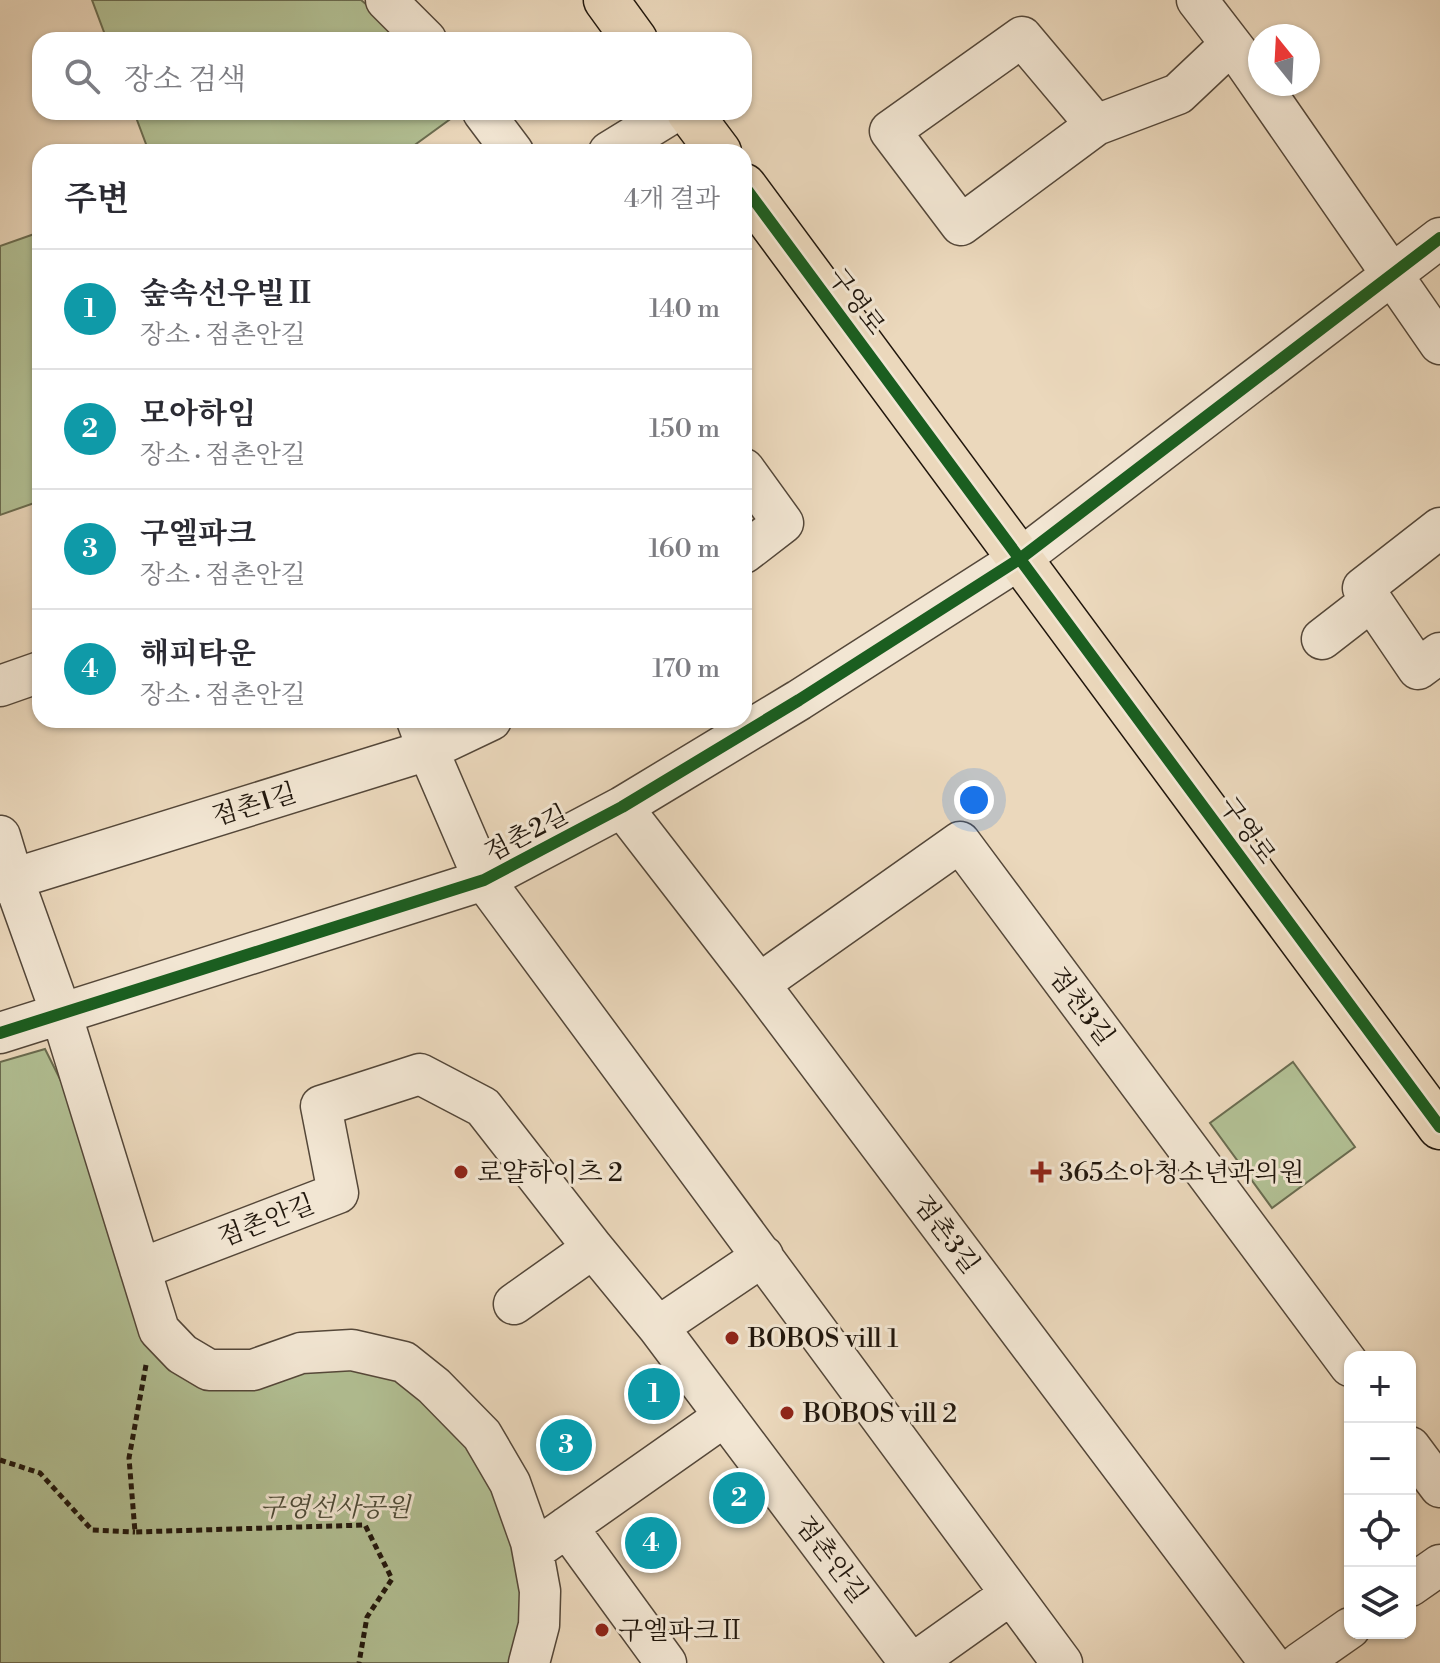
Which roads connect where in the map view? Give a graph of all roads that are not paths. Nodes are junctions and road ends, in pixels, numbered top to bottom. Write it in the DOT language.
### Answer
graph roads {
  1 [pos="386,0"];
  2 [pos="606,0"];
  3 [pos="1197,0"];
  4 [pos="418,32"];
  5 [pos="629,32"];
  6 [pos="1231,44"];
  7 [pos="489,120"];
  8 [pos="661,120"];
  9 [pos="695,120"];
  10 [pos="1096,125"];
  11 [pos="507,144"];
  12 [pos="622,144"];
  13 [pos="713,144"];
  14 [pos="752,197"];
  15 [pos="1440,238"];
  16 [pos="1393,274"];
  17 [pos="1440,344"];
  18 [pos="752,480"];
  19 [pos="1440,528"];
  20 [pos="752,547"];
  21 [pos="1021,558"];
  22 [pos="1371,601"];
  23 [pos="1322,639"];
  24 [pos="1440,653"];
  25 [pos="32,675"];
  26 [pos="0,686"];
  27 [pos="455,728"];
  28 [pos="423,735"];
  29 [pos="622,807"];
  30 [pos="0,836"];
  31 [pos="484,880"];
  32 [pos="6,881"];
  33 [pos="759,984"];
  34 [pos="61,1013"];
  35 [pos="0,1033"];
  36 [pos="1440,1127"];
  37 [pos="593,1248"];
  38 [pos="763,1256"];
  39 [pos="140,1269"];
  40 [pos="514,1304"];
  41 [pos="658,1327"];
  42 [pos="1344,1358"];
  43 [pos="725,1416"];
  44 [pos="1416,1455"];
  45 [pos="1440,1487"];
  46 [pos="567,1527"];
  47 [pos="533,1551"];
  48 [pos="1440,1565"];
  49 [pos="1416,1582"];
  50 [pos="1011,1594"];
  51 [pos="1344,1632"];
  52 [pos="529,1663"];
  53 [pos="666,1663"];
  54 [pos="912,1663"];
  55 [pos="1062,1663"];
  56 [pos="1270,1663"];
  57 [pos="1300,1663"];
  1 -- 4 [label="street"];
  2 -- 5 [label="main road"];
  3 -- 6 [label="street"];
  6 -- 10 [label="street"];
  6 -- 16 [label="street"];
  7 -- 11 [label="street"];
  8 -- 12 [label="street"];
  9 -- 13 [label="main road"];
  10 -- 10 [label="street"];
  14 -- 21 [label="main road, 구영로"];
  15 -- 16 [label="street"];
  16 -- 17 [label="street"];
  16 -- 21 [label="street"];
  18 -- 20 [label="street"];
  19 -- 22 [label="street"];
  21 -- 29 [label="street, 점촌2길"];
  21 -- 36 [label="main road, 구영로"];
  22 -- 23 [label="street"];
  22 -- 24 [label="street"];
  25 -- 26 [label="street"];
  27 -- 28 [label="street, 점촌1길"];
  28 -- 31 [label="street"];
  28 -- 32 [label="street, 점촌1길"];
  29 -- 31 [label="street, 점촌2길"];
  29 -- 33 [label="street, 점촌3길"];
  30 -- 32 [label="street"];
  31 -- 34 [label="street, 점촌2길"];
  31 -- 38 [label="street"];
  32 -- 34 [label="street"];
  33 -- 42 [label="street, 점천3길"];
  33 -- 56 [label="street, 점촌3길"];
  34 -- 35 [label="street, 점촌2길"];
  34 -- 39 [label="street"];
  37 -- 39 [label="street, 점촌안길"];
  37 -- 40 [label="street"];
  37 -- 41 [label="street, 점촌안길"];
  38 -- 41 [label="street"];
  38 -- 50 [label="street"];
  39 -- 47 [label="street"];
  41 -- 43 [label="street, 점촌안길"];
  43 -- 46 [label="street"];
  43 -- 54 [label="street, 점촌안길"];
  44 -- 45 [label="street"];
  46 -- 47 [label="street"];
  46 -- 53 [label="street"];
  47 -- 52 [label="street"];
  48 -- 49 [label="street"];
  50 -- 54 [label="street, 점촌안길"];
  50 -- 55 [label="street"];
  51 -- 57 [label="street"];
}
